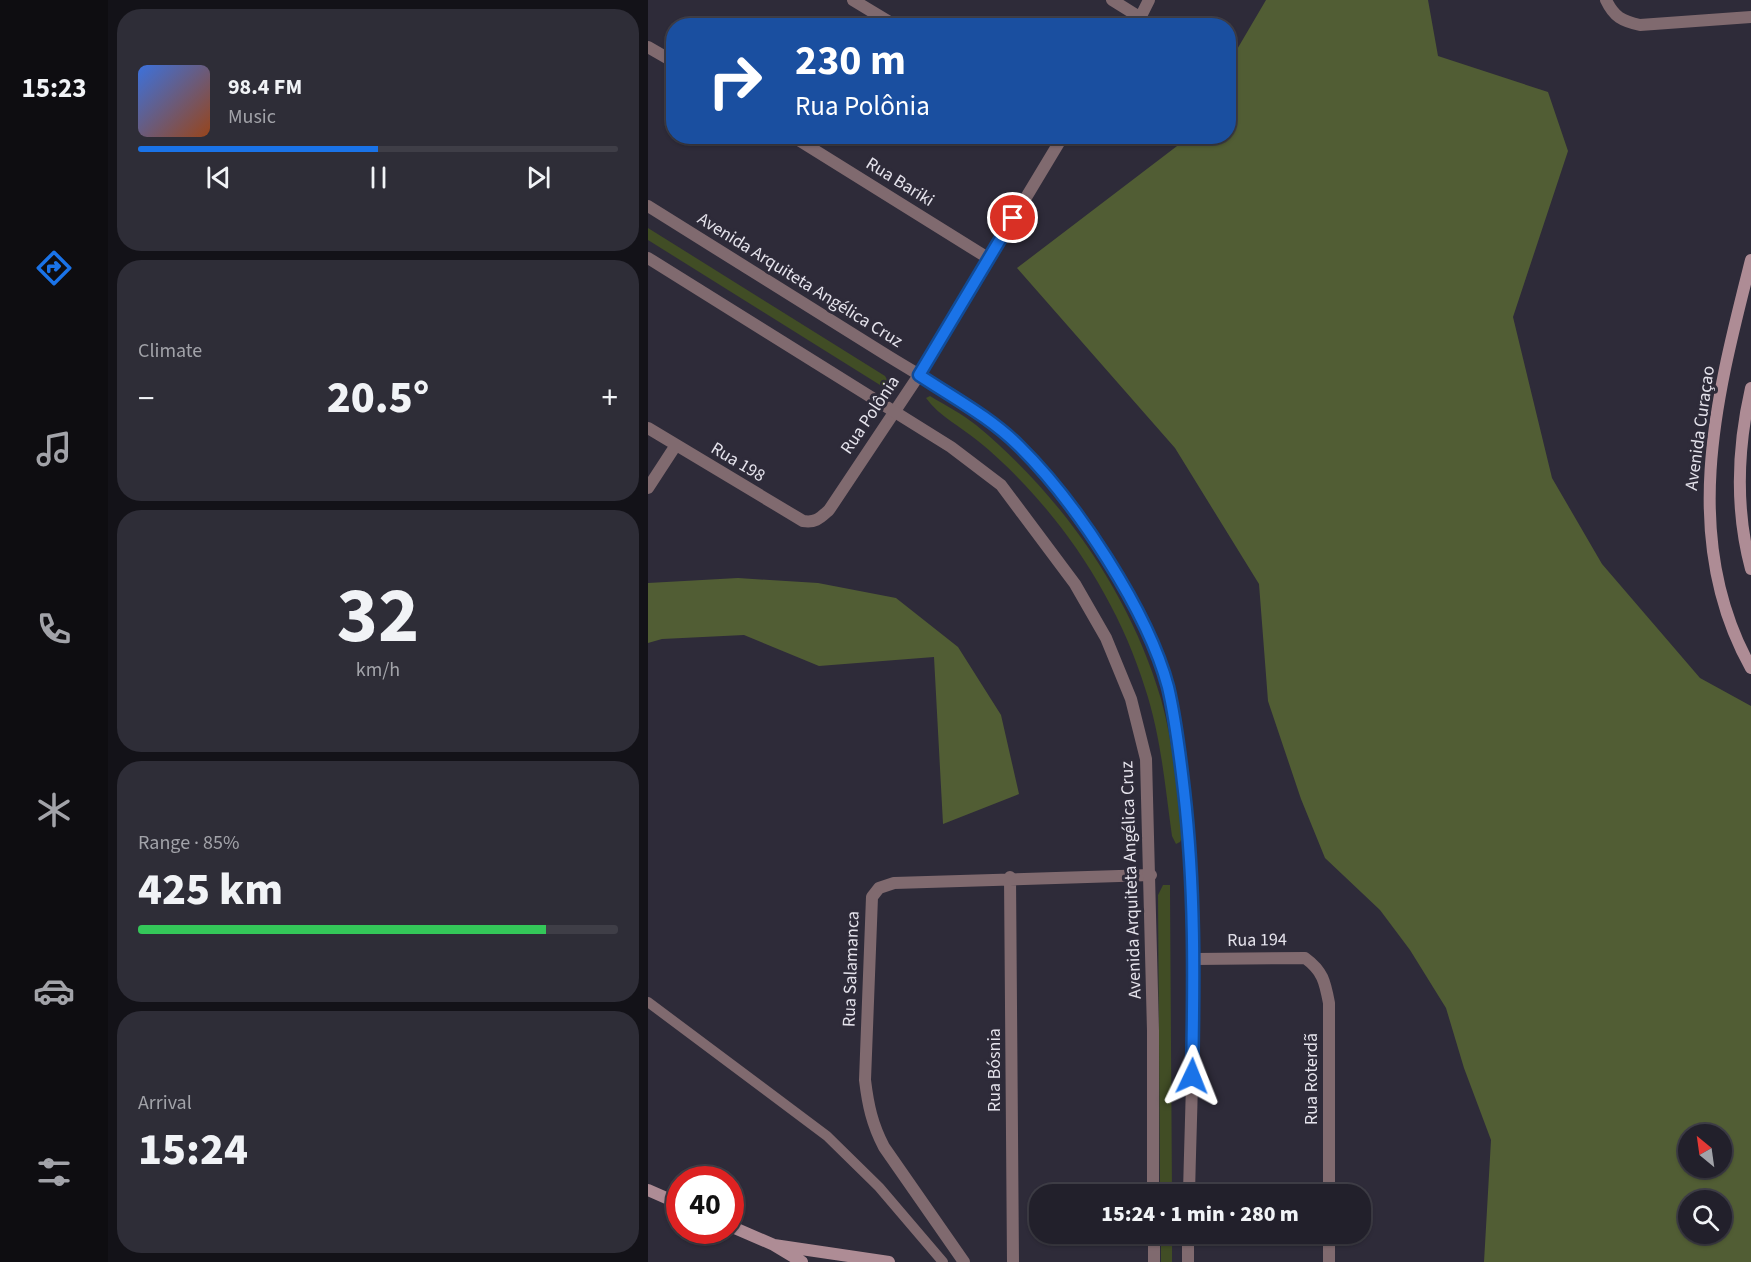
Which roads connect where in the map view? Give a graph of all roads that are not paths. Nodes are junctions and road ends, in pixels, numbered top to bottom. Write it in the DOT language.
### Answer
graph roads {
  1 [pos="853,0"];
  2 [pos="1112,0"];
  3 [pos="1149,0"];
  4 [pos="1606,0"];
  5 [pos="1751,17"];
  6 [pos="883,18"];
  7 [pos="1133,18"];
  8 [pos="1140,18"];
  9 [pos="648,46"];
  10 [pos="666,57"];
  11 [pos="805,144"];
  12 [pos="1058,144"];
  13 [pos="648,206"];
  14 [pos="648,258"];
  15 [pos="988,258"];
  16 [pos="1751,260"];
  17 [pos="919,375"];
  18 [pos="1751,388"];
  19 [pos="894,411"];
  20 [pos="648,428"];
  21 [pos="1746,430"];
  22 [pos="676,446"];
  23 [pos="648,488"];
  24 [pos="812,522"];
  25 [pos="1751,569"];
  26 [pos="1751,668"];
  27 [pos="1151,875"];
  28 [pos="1010,877"];
  29 [pos="1195,959"];
  30 [pos="1317,966"];
  31 [pos="648,1002"];
  32 [pos="1153,1184"];
  33 [pos="1189,1184"];
  34 [pos="1329,1184"];
  35 [pos="648,1190"];
  36 [pos="666,1198"];
  37 [pos="744,1232"];
  38 [pos="1154,1244"];
  39 [pos="1188,1244"];
  40 [pos="1329,1244"];
  41 [pos="774,1245"];
  42 [pos="802,1262"];
  43 [pos="889,1262"];
  44 [pos="943,1262"];
  45 [pos="964,1262"];
  46 [pos="1013,1262"];
  47 [pos="1154,1262"];
  48 [pos="1188,1262"];
  49 [pos="1329,1262"];
  1 -- 6 [label="street"];
  2 -- 7 [label="street"];
  3 -- 8 [label="street"];
  4 -- 5 [label="street"];
  9 -- 10 [label="street"];
  11 -- 15 [label="street, Rua Bariki"];
  12 -- 15 [label="street, Rua Polônia"];
  13 -- 17 [label="street, Avenida Arquiteta Angélica Cruz"];
  14 -- 19 [label="street, Avenida Arquiteta Angélica Cruz"];
  15 -- 17 [label="street, Rua Polônia"];
  16 -- 26 [label="main road, Avenida Curaçao"];
  17 -- 19 [label="street, Rua Polônia"];
  17 -- 29 [label="street, Avenida Arquiteta Angélica Cruz"];
  18 -- 21 [label="main road"];
  19 -- 24 [label="street, Rua Polônia"];
  19 -- 27 [label="street, Avenida Arquiteta Angélica Cruz"];
  20 -- 22 [label="street, Rua 198"];
  21 -- 25 [label="main road"];
  22 -- 23 [label="street"];
  22 -- 24 [label="street, Rua 198"];
  27 -- 28 [label="street, Rua Salamanca"];
  27 -- 32 [label="street, Avenida Arquiteta Angélica Cruz"];
  28 -- 45 [label="street, Rua Salamanca"];
  28 -- 46 [label="street, Rua Bósnia"];
  29 -- 30 [label="street, Rua 194"];
  29 -- 33 [label="street, Avenida Arquiteta Angélica Cruz"];
  30 -- 34 [label="street, Rua Roterdã"];
  31 -- 44 [label="lane"];
  35 -- 36 [label="main road"];
  37 -- 41 [label="main road"];
  38 -- 47 [label="street"];
  39 -- 48 [label="street"];
  40 -- 49 [label="street"];
  41 -- 42 [label="main road"];
  41 -- 43 [label="main road"];
}
